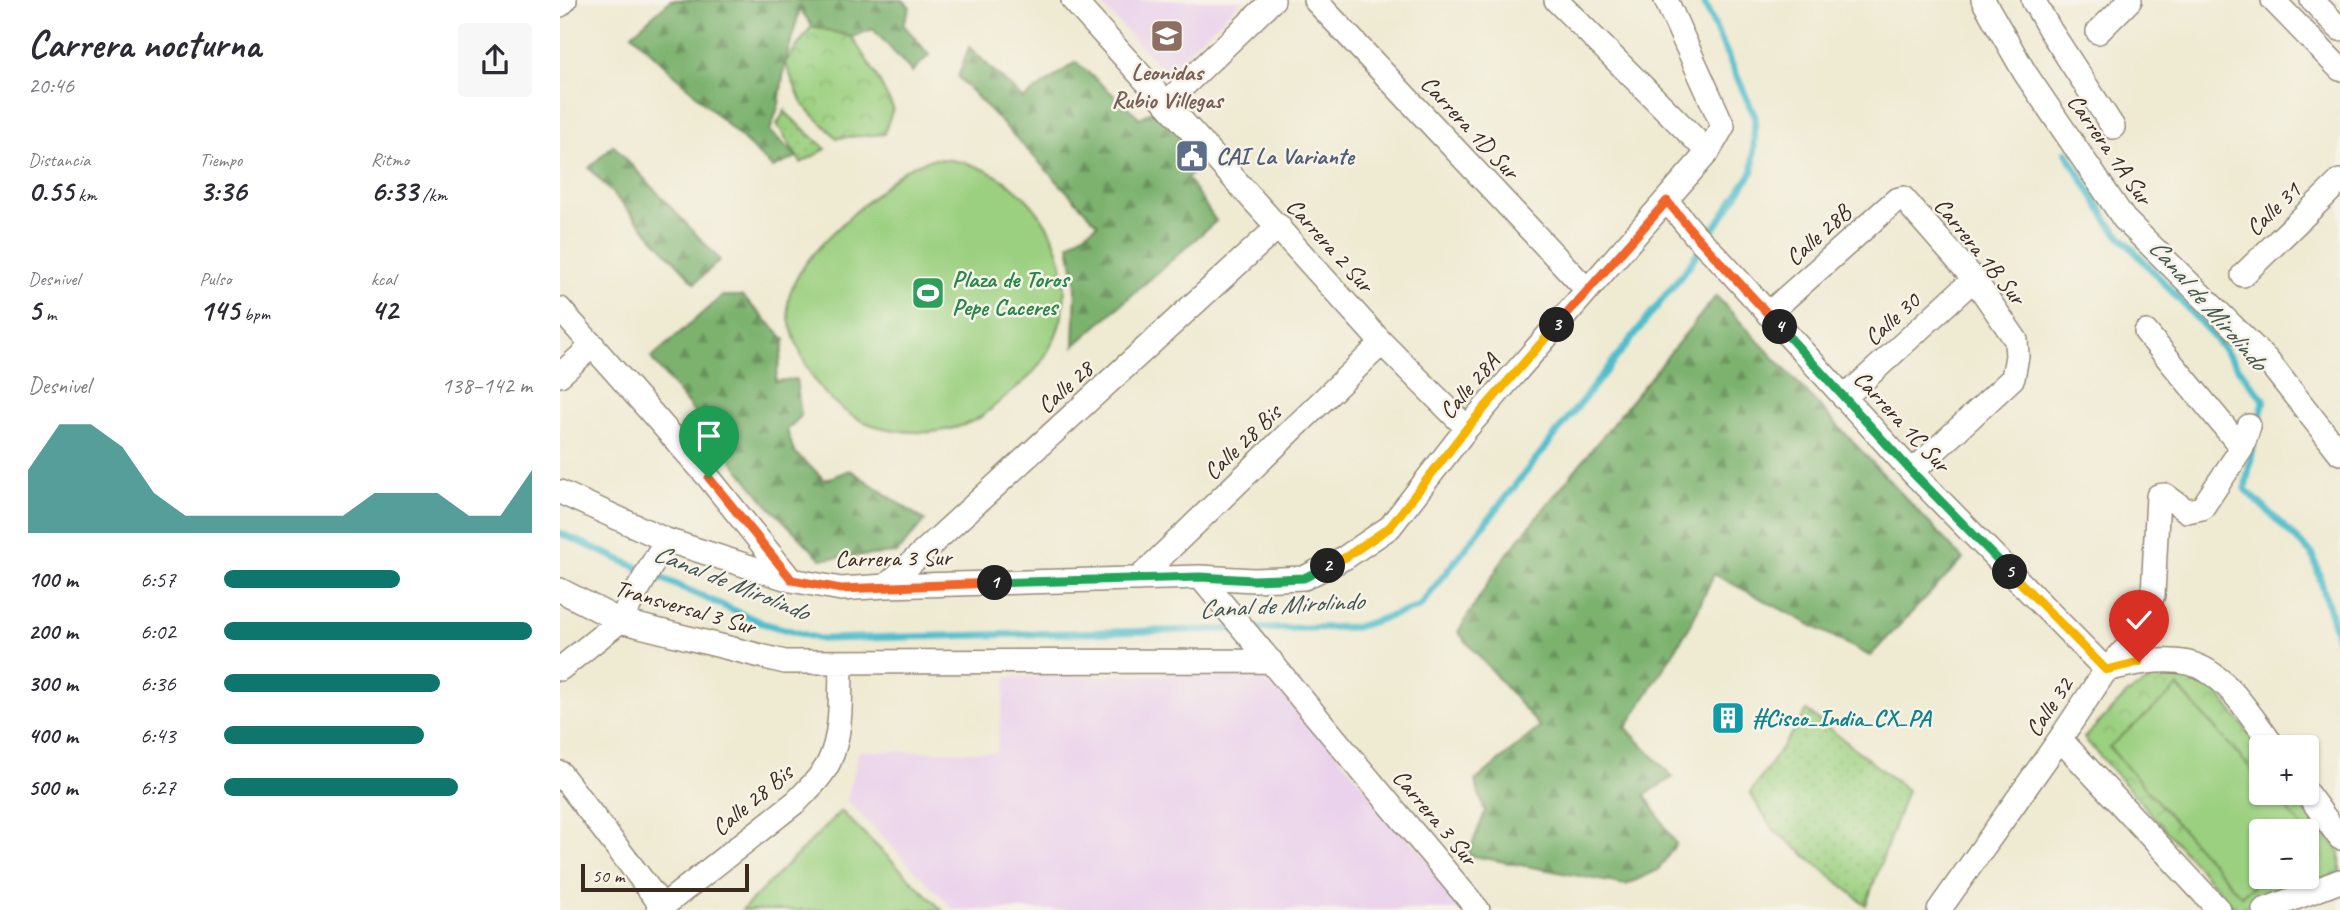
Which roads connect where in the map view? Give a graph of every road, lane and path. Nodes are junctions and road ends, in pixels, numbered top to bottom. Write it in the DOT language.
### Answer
graph roads {
  1 [pos="565,0"];
  2 [pos="1073,0"];
  3 [pos="1273,0"];
  4 [pos="1315,0"];
  5 [pos="1556,0"];
  6 [pos="1666,0"];
  7 [pos="1983,0"];
  8 [pos="2033,0"];
  9 [pos="2130,0"];
  10 [pos="2273,0"];
  11 [pos="2312,0"];
  12 [pos="560,5"];
  13 [pos="2340,29"];
  14 [pos="2098,32"];
  15 [pos="2340,69"];
  16 [pos="1167,102"];
  17 [pos="2113,127"];
  18 [pos="1708,152"];
  19 [pos="2340,181"];
  20 [pos="1903,198"];
  21 [pos="1667,201"];
  22 [pos="1279,226"];
  23 [pos="2243,275"];
  24 [pos="1974,279"];
  25 [pos="1587,290"];
  26 [pos="560,309"];
  27 [pos="1768,314"];
  28 [pos="2146,332"];
  29 [pos="1382,343"];
  30 [pos="593,345"];
  31 [pos="560,375"];
  32 [pos="1844,398"];
  33 [pos="2249,426"];
  34 [pos="1467,428"];
  35 [pos="2242,448"];
  36 [pos="2340,453"];
  37 [pos="1912,472"];
  38 [pos="560,492"];
  39 [pos="664,545"];
  40 [pos="1200,577"];
  41 [pos="1138,579"];
  42 [pos="792,580"];
  43 [pos="886,586"];
  44 [pos="560,590"];
  45 [pos="622,617"];
  46 [pos="1265,654"];
  47 [pos="841,662"];
  48 [pos="560,669"];
  49 [pos="2106,670"];
  50 [pos="2265,735"];
  51 [pos="2060,739"];
  52 [pos="560,774"];
  53 [pos="2316,805"];
  54 [pos="2340,838"];
  55 [pos="2340,881"];
  56 [pos="660,908"];
  57 [pos="1478,910"];
  58 [pos="1939,910"];
  59 [pos="2219,910"];
  60 [pos="2264,910"];
  1 -- 12 [label="street"];
  2 -- 16 [label="street, Carrera 2 Sur"];
  3 -- 16 [label="street"];
  4 -- 25 [label="street, Carrera 1D Sur"];
  5 -- 18 [label="street"];
  6 -- 18 [label="street, Calle 28A"];
  7 -- 36 [label="street, Carrera 1A Sur"];
  8 -- 17 [label="street, Carrera 1A Sur"];
  9 -- 14 [label="street"];
  10 -- 15 [label="street"];
  11 -- 13 [label="street"];
  16 -- 22 [label="street, Carrera 2 Sur"];
  18 -- 21 [label="street, Calle 28A"];
  19 -- 23 [label="street, Calle 31"];
  20 -- 24 [label="street, Carrera 1B Sur"];
  20 -- 27 [label="street, Calle 28B"];
  21 -- 25 [label="street, Calle 28A"];
  21 -- 27 [label="street, Carrera 1C Sur"];
  22 -- 29 [label="street, Carrera 2 Sur"];
  22 -- 43 [label="street, Calle 28"];
  24 -- 32 [label="street, Calle 30"];
  24 -- 37 [label="street, Carrera 1B Sur"];
  25 -- 34 [label="street, Calle 28A"];
  26 -- 30 [label="street"];
  27 -- 32 [label="street, Carrera 1C Sur"];
  28 -- 35 [label="street"];
  29 -- 34 [label="street, Carrera 2 Sur"];
  29 -- 41 [label="street, Calle 28 Bis"];
  30 -- 31 [label="street"];
  30 -- 42 [label="street"];
  32 -- 37 [label="street, Carrera 1C Sur"];
  33 -- 35 [label="street, Calle 32"];
  34 -- 40 [label="street, Calle 28A"];
  35 -- 49 [label="street, Calle 32"];
  37 -- 49 [label="street, Carrera 1C Sur"];
  38 -- 39 [label="street"];
  39 -- 42 [label="street"];
  39 -- 45 [label="street"];
  40 -- 41 [label="street, Carrera 3 Sur"];
  40 -- 46 [label="street, Carrera 3 Sur"];
  41 -- 43 [label="street, Carrera 3 Sur"];
  42 -- 43 [label="street, Carrera 3 Sur"];
  44 -- 45 [label="street, Transversal 3 Sur"];
  45 -- 47 [label="street, Transversal 3 Sur"];
  45 -- 48 [label="street"];
  46 -- 47 [label="street"];
  46 -- 57 [label="street, Carrera 3 Sur"];
  47 -- 56 [label="street, Calle 28 Bis"];
  49 -- 50 [label="street"];
  49 -- 51 [label="street, Calle 32"];
  51 -- 58 [label="street, Calle 32"];
  51 -- 59 [label="street"];
  52 -- 56 [label="street"];
  53 -- 54 [label="street"];
  55 -- 60 [label="street"];
}
